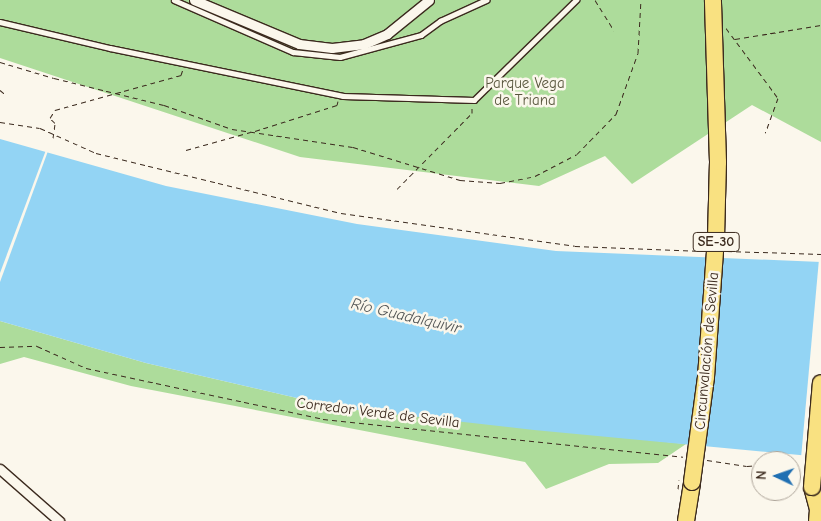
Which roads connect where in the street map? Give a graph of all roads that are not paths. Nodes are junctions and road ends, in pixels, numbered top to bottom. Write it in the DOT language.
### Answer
graph roads {
  1 [pos="174,0"];
  2 [pos="194,0"];
  3 [pos="430,0"];
  4 [pos="486,0"];
  5 [pos="576,0"];
  6 [pos="713,0"];
  7 [pos="0,22"];
  8 [pos="821,383"];
  9 [pos="0,469"];
  10 [pos="812,487"];
  11 [pos="59,521"];
  12 [pos="686,521"];
  13 [pos="809,521"];
  14 [pos="817,521"];
  1 -- 4 [label="lane"];
  2 -- 3 [label="street"];
  5 -- 7 [label="lane"];
  6 -- 12 [label="highway, Circunvalación de Sevilla / SE-30, bridge"];
  8 -- 10 [label="highway, bridge"];
  9 -- 11 [label="street"];
  10 -- 13 [label="highway"];
  10 -- 14 [label="highway"];
}
